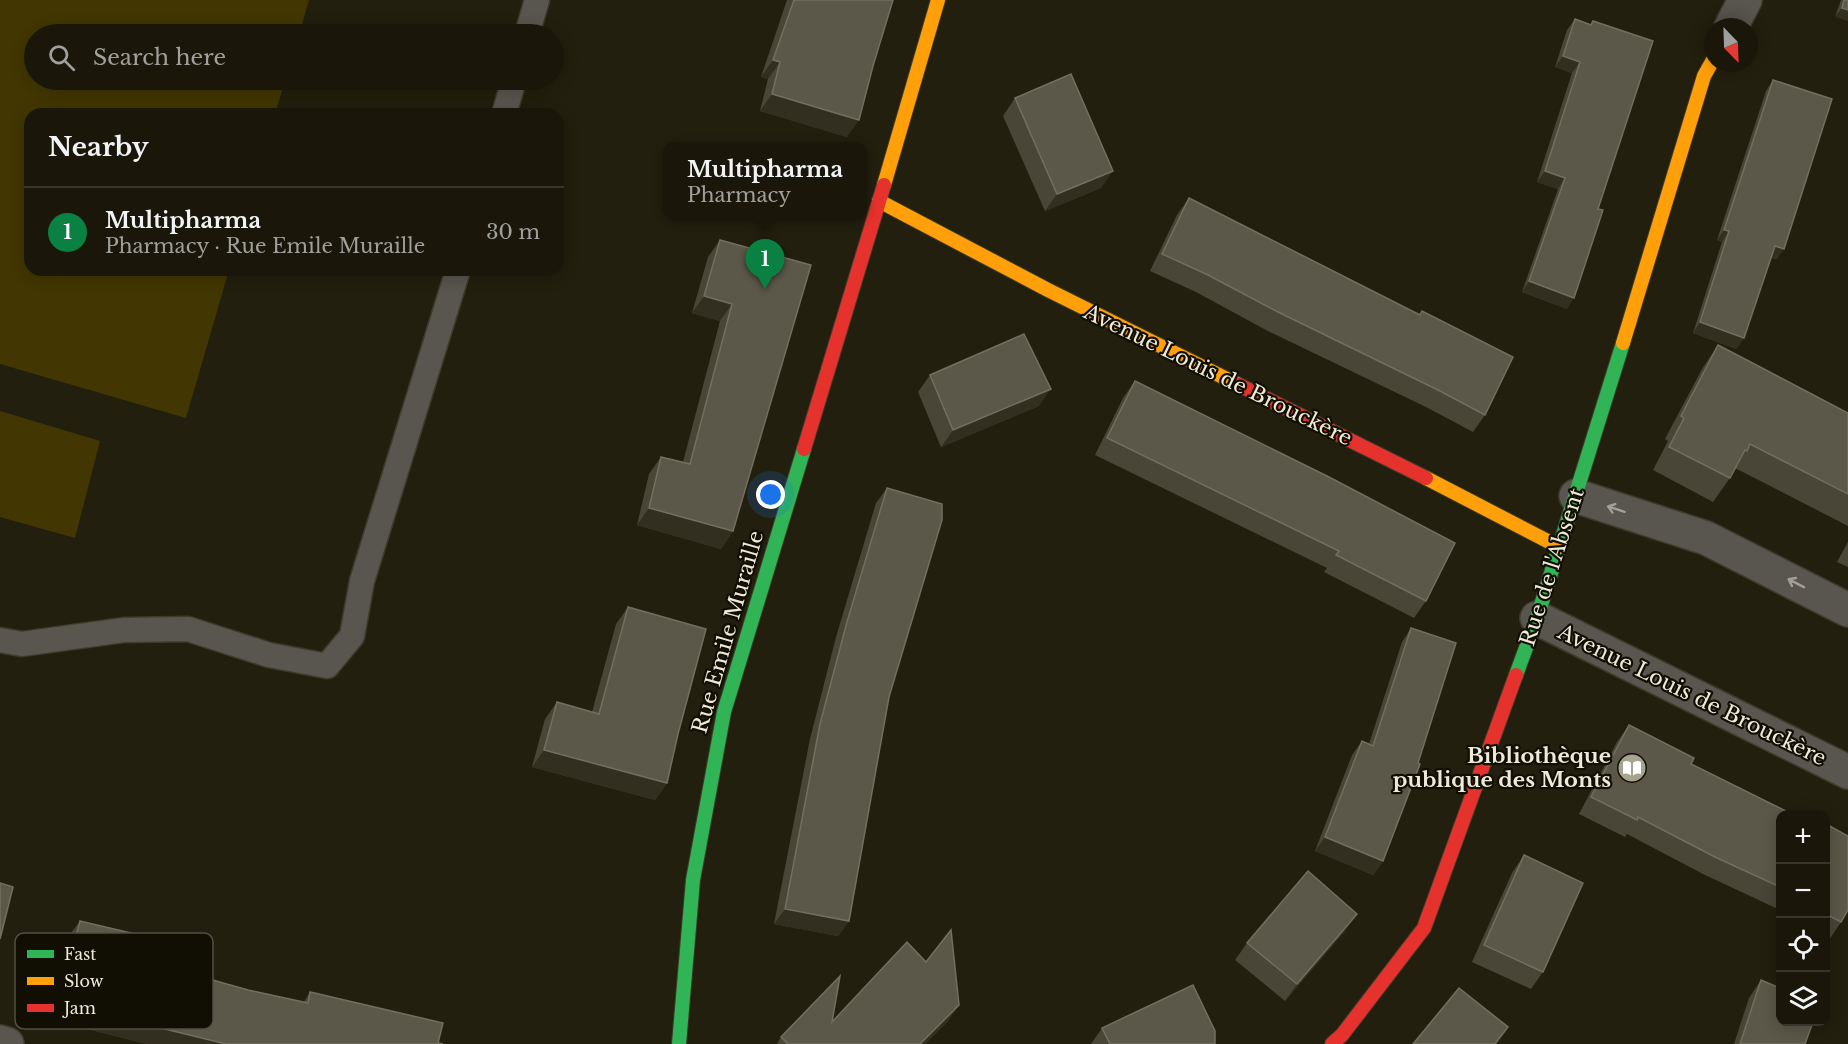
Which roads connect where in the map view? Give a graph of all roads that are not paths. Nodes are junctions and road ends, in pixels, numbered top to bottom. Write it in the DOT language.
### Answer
graph roads {
  1 [pos="537,0"];
  2 [pos="938,0"];
  3 [pos="1745,0"];
  4 [pos="1736,18"];
  5 [pos="530,24"];
  6 [pos="1706,72"];
  7 [pos="511,90"];
  8 [pos="506,108"];
  9 [pos="879,201"];
  10 [pos="456,276"];
  11 [pos="1576,496"];
  12 [pos="1559,547"];
  13 [pos="1848,610"];
  14 [pos="1537,618"];
  15 [pos="0,640"];
  16 [pos="1848,772"];
  17 [pos="0,1042"];
  18 [pos="7,1044"];
  19 [pos="679,1044"];
  20 [pos="1332,1044"];
  1 -- 5 [label="lane"];
  2 -- 9 [label="street, Rue Emile Muraille"];
  3 -- 4 [label="street"];
  6 -- 11 [label="street, Rue de l'Absent"];
  7 -- 8 [label="lane"];
  9 -- 12 [label="street, Avenue Louis de Brouckère"];
  9 -- 19 [label="street, Rue Emile Muraille"];
  10 -- 15 [label="lane"];
  11 -- 12 [label="street, Rue de l'Absent"];
  13 -- 11 [label="street, one-way"];
  12 -- 14 [label="street, Rue de l'Absent"];
  14 -- 16 [label="street, Avenue Louis de Brouckère"];
  14 -- 20 [label="street, Rue de l'Absent"];
  17 -- 18 [label="street"];
}
